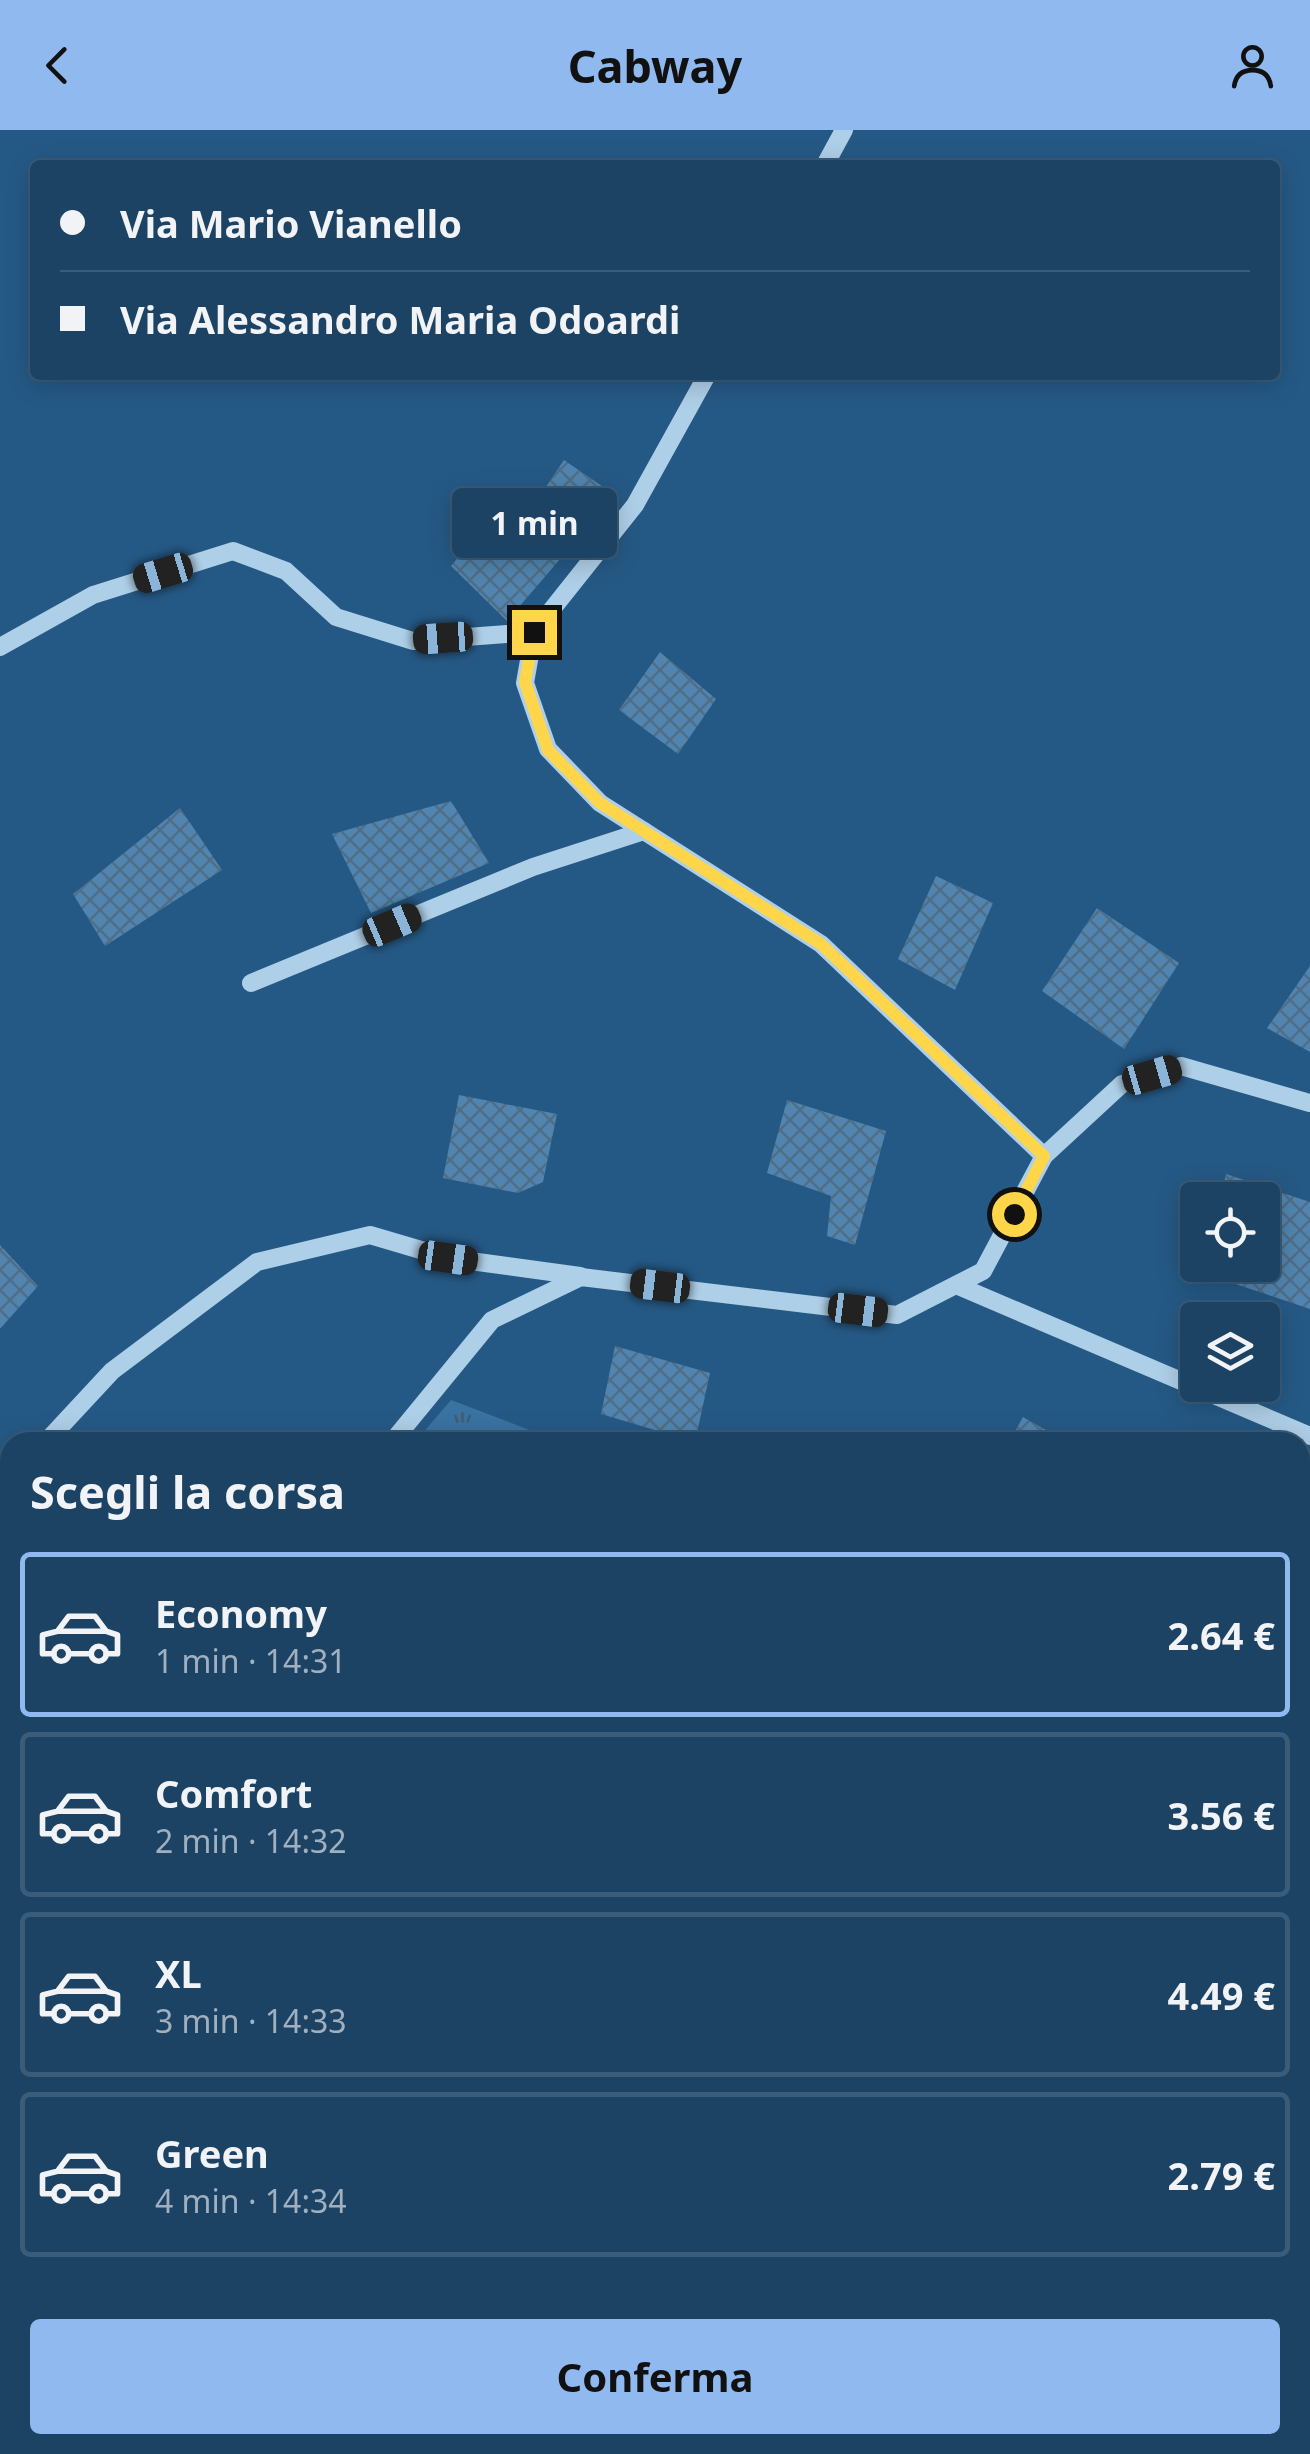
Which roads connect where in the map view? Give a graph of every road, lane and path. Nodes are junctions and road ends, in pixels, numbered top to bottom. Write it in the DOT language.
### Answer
graph roads {
  1 [pos="844,130"];
  2 [pos="828,160"];
  3 [pos="704,380"];
  4 [pos="534,632"];
  5 [pos="0,647"];
  6 [pos="644,831"];
  7 [pos="252,983"];
  8 [pos="1310,1103"];
  9 [pos="1044,1156"];
  10 [pos="580,1276"];
  11 [pos="956,1285"];
  12 [pos="55,1432"];
  13 [pos="400,1432"];
  14 [pos="1301,1432"];
  1 -- 2 [label="street"];
  3 -- 4 [label="street"];
  4 -- 5 [label="street"];
  4 -- 6 [label="street"];
  6 -- 7 [label="street"];
  6 -- 9 [label="street"];
  8 -- 9 [label="street"];
  9 -- 11 [label="street"];
  10 -- 11 [label="street"];
  10 -- 12 [label="street"];
  10 -- 13 [label="street"];
  11 -- 14 [label="street"];
}
